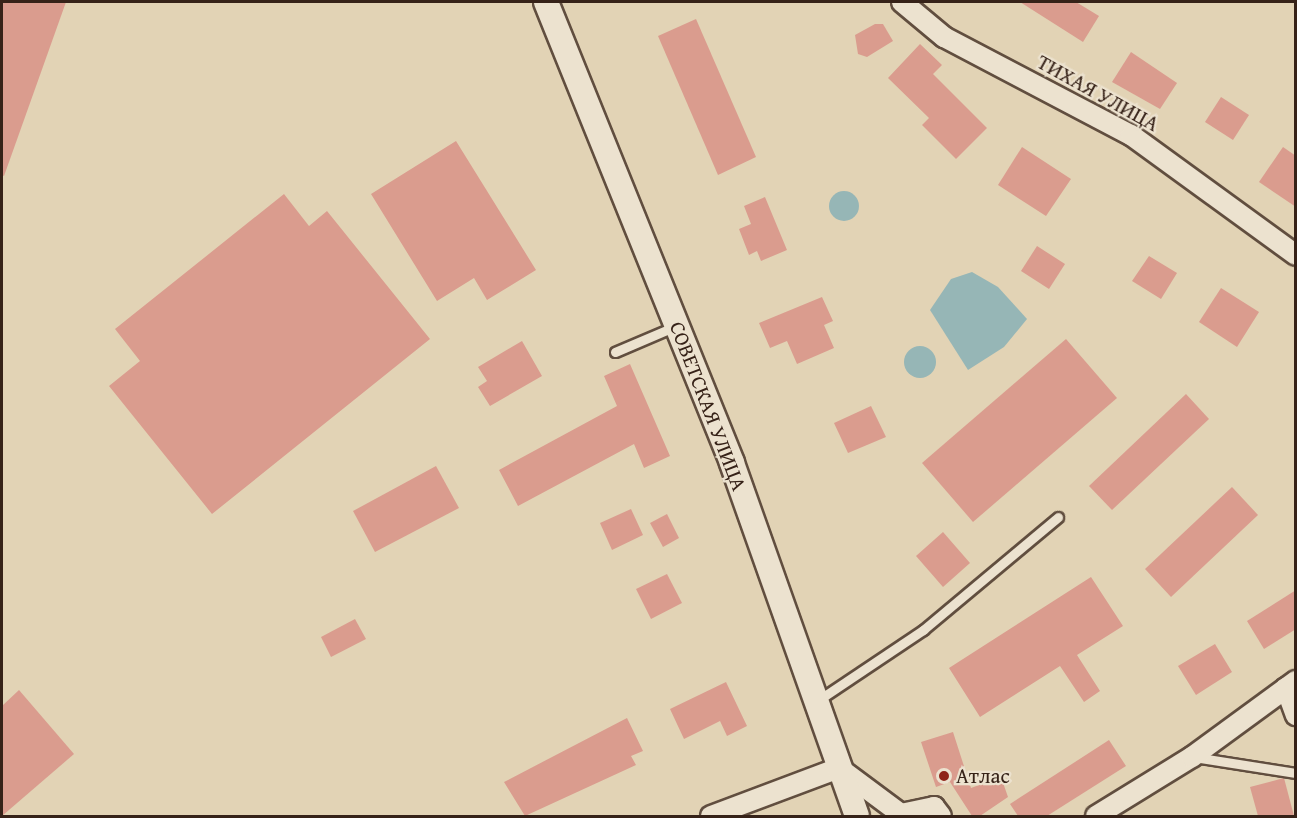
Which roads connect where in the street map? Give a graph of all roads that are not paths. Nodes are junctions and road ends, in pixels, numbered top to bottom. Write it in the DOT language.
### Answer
graph roads {
  1 [pos="546,2"];
  2 [pos="902,2"];
  3 [pos="1296,255"];
  4 [pos="676,326"];
  5 [pos="615,352"];
  6 [pos="1058,517"];
  7 [pos="1291,684"];
  8 [pos="816,702"];
  9 [pos="1296,715"];
  10 [pos="1192,757"];
  11 [pos="839,768"];
  12 [pos="1296,773"];
  13 [pos="711,816"];
  14 [pos="856,816"];
  15 [pos="941,816"];
  16 [pos="1096,816"];
  1 -- 4 [label="street, СОВЕТСКАЯ УЛИЦА"];
  2 -- 3 [label="street, ТИХАЯ УЛИЦА"];
  4 -- 5 [label="lane"];
  4 -- 8 [label="street, СОВЕТСКАЯ УЛИЦА"];
  6 -- 8 [label="lane"];
  7 -- 9 [label="street"];
  7 -- 10 [label="street"];
  8 -- 11 [label="street, СОВЕТСКАЯ УЛИЦА"];
  10 -- 12 [label="lane"];
  10 -- 16 [label="street"];
  11 -- 13 [label="street"];
  11 -- 14 [label="street, СОВЕТСКАЯ УЛИЦА"];
  11 -- 15 [label="street"];
}
